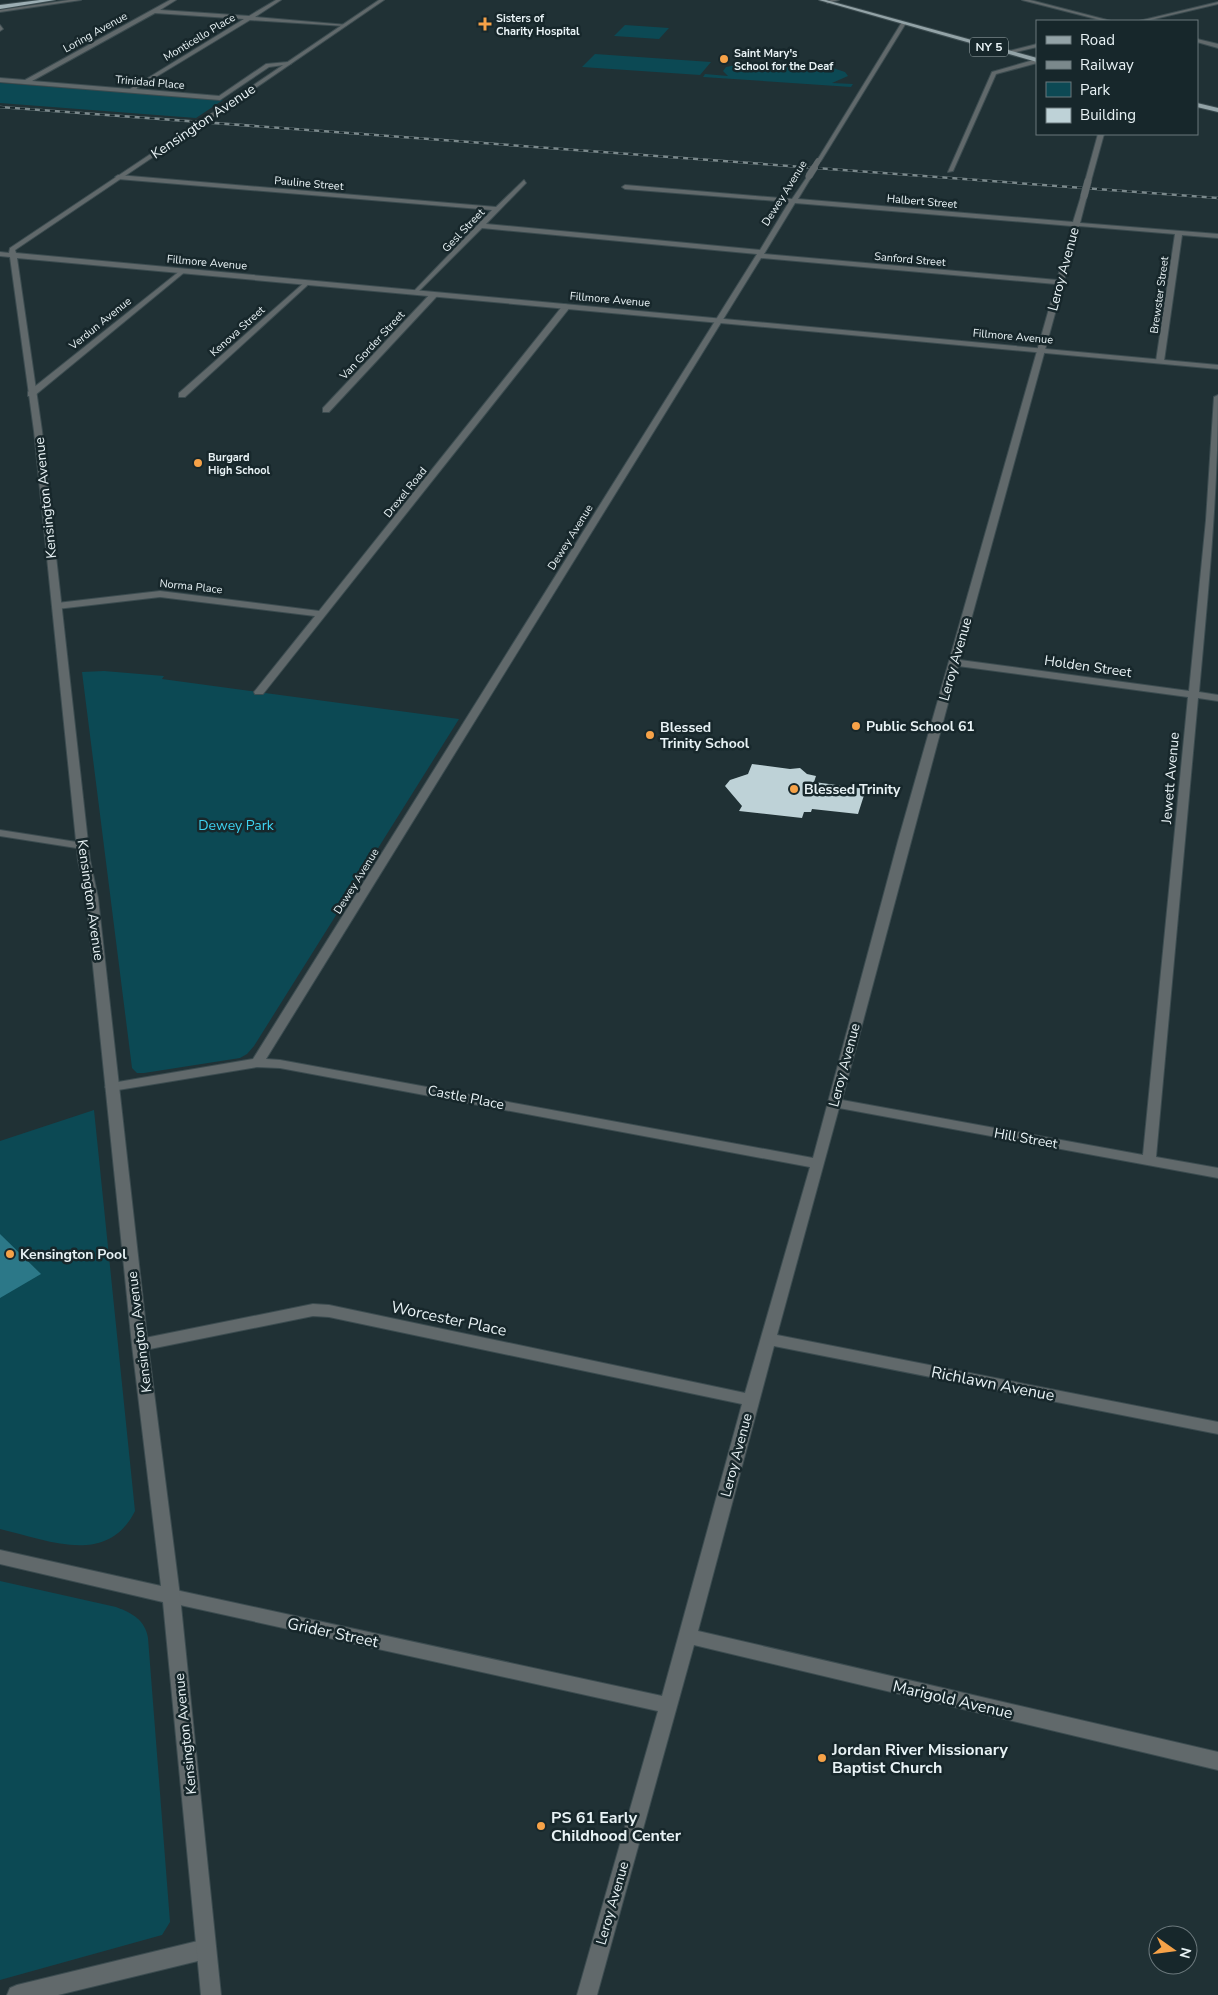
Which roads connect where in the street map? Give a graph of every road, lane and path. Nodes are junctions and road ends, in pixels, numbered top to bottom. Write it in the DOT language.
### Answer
graph roads {
  1 [pos="16,0"];
  2 [pos="52,0"];
  3 [pos="80,0"];
  4 [pos="174,0"];
  5 [pos="279,0"];
  6 [pos="382,0"];
  7 [pos="821,0"];
  8 [pos="838,0"];
  9 [pos="1024,0"];
  10 [pos="0,2"];
  11 [pos="828,2"];
  12 [pos="1218,3"];
  13 [pos="1205,6"];
  14 [pos="0,7"];
  15 [pos="1218,8"];
  16 [pos="0,11"];
  17 [pos="154,11"];
  18 [pos="250,18"];
  19 [pos="1105,20"];
  20 [pos="1145,20"];
  21 [pos="904,23"];
  22 [pos="345,25"];
  23 [pos="1198,41"];
  24 [pos="1036,45"];
  25 [pos="1218,46"];
  26 [pos="1008,52"];
  27 [pos="1036,61"];
  28 [pos="1036,61"];
  29 [pos="288,64"];
  30 [pos="0,80"];
  31 [pos="26,82"];
  32 [pos="130,91"];
  33 [pos="1198,105"];
  34 [pos="1217,111"];
  35 [pos="1101,135"];
  36 [pos="950,171"];
  37 [pos="118,177"];
  38 [pos="524,182"];
  39 [pos="625,187"];
  40 [pos="793,201"];
  41 [pos="498,209"];
  42 [pos="1075,224"];
  43 [pos="481,226"];
  44 [pos="1179,233"];
  45 [pos="1218,236"];
  46 [pos="0,254"];
  47 [pos="760,254"];
  48 [pos="12,255"];
  49 [pos="59,259"];
  50 [pos="183,271"];
  51 [pos="16,276"];
  52 [pos="308,282"];
  53 [pos="1060,282"];
  54 [pos="416,292"];
  55 [pos="435,294"];
  56 [pos="567,306"];
  57 [pos="719,320"];
  58 [pos="1040,350"];
  59 [pos="1160,361"];
  60 [pos="1218,367"];
  61 [pos="31,394"];
  62 [pos="182,395"];
  63 [pos="1218,398"];
  64 [pos="326,410"];
  65 [pos="57,606"];
  66 [pos="322,614"];
  67 [pos="954,662"];
  68 [pos="259,692"];
  69 [pos="1193,694"];
  70 [pos="1218,698"];
  71 [pos="0,833"];
  72 [pos="83,846"];
  73 [pos="257,1063"];
  74 [pos="112,1087"];
  75 [pos="834,1103"];
  76 [pos="1148,1161"];
  77 [pos="818,1164"];
  78 [pos="1218,1173"];
  79 [pos="768,1339"];
  80 [pos="140,1345"];
  81 [pos="751,1400"];
  82 [pos="1218,1428"];
  83 [pos="0,1557"];
  84 [pos="171,1596"];
  85 [pos="688,1636"];
  86 [pos="667,1705"];
  87 [pos="1218,1761"];
  88 [pos="206,1949"];
  89 [pos="17,1995"];
  90 [pos="211,1995"];
  91 [pos="587,1995"];
  1 -- 10 [label="highway"];
  2 -- 14 [label="highway"];
  3 -- 16 [label="street"];
  4 -- 17 [label="street, Loring Avenue"];
  5 -- 18 [label="street, Monticello Place"];
  6 -- 22 [label="street, Kensington Avenue"];
  7 -- 11 [label="main road, NY 5"];
  8 -- 11 [label="street"];
  9 -- 19 [label="street"];
  11 -- 21 [label="main road, NY 5"];
  12 -- 13 [label="street"];
  13 -- 15 [label="street"];
  13 -- 20 [label="street"];
  17 -- 18 [label="street"];
  17 -- 31 [label="street, Loring Avenue"];
  18 -- 22 [label="street"];
  18 -- 32 [label="street, Monticello Place"];
  21 -- 26 [label="main road, NY 5"];
  21 -- 40 [label="street, Dewey Avenue, bridge"];
  22 -- 29 [label="street, Kensington Avenue"];
  23 -- 25 [label="street"];
  24 -- 26 [label="street"];
  26 -- 27 [label="main road, NY 5"];
  28 -- 36 [label="street"];
  29 -- 32 [label="street, Trinidad Place"];
  29 -- 37 [label="street, Kensington Avenue, bridge"];
  30 -- 31 [label="street, Trinidad Place"];
  31 -- 32 [label="street, Trinidad Place"];
  33 -- 34 [label="main road"];
  35 -- 42 [label="street, Leroy Avenue, bridge"];
  37 -- 41 [label="street, Pauline Street"];
  37 -- 48 [label="street, Kensington Avenue"];
  38 -- 41 [label="street, Gesl Street"];
  39 -- 40 [label="street, Halbert Street"];
  40 -- 42 [label="street, Halbert Street"];
  40 -- 47 [label="street, Dewey Avenue"];
  41 -- 43 [label="street, Gesl Street"];
  42 -- 44 [label="street, Halbert Street"];
  42 -- 53 [label="street, Leroy Avenue"];
  43 -- 47 [label="street, Sanford Street"];
  43 -- 54 [label="street, Gesl Street"];
  44 -- 45 [label="street, Halbert Street"];
  44 -- 59 [label="street, Brewster Street"];
  46 -- 48 [label="street, Fillmore Avenue"];
  47 -- 53 [label="street, Sanford Street"];
  47 -- 57 [label="street, Dewey Avenue"];
  48 -- 49 [label="street, Fillmore Avenue"];
  48 -- 51 [label="street, Kensington Avenue"];
  49 -- 50 [label="street, Fillmore Avenue"];
  49 -- 51 [label="street"];
  50 -- 52 [label="street, Fillmore Avenue"];
  50 -- 61 [label="street, Verdun Avenue"];
  51 -- 61 [label="street, Kensington Avenue"];
  52 -- 54 [label="street, Fillmore Avenue"];
  52 -- 62 [label="street, Kenova Street"];
  53 -- 58 [label="street, Leroy Avenue"];
  54 -- 55 [label="street, Fillmore Avenue"];
  55 -- 56 [label="street, Fillmore Avenue"];
  55 -- 64 [label="street, Van Gorder Street"];
  56 -- 57 [label="street, Fillmore Avenue"];
  56 -- 66 [label="street, Drexel Road"];
  57 -- 58 [label="street, Fillmore Avenue"];
  57 -- 73 [label="street, Dewey Avenue"];
  58 -- 59 [label="street, Fillmore Avenue"];
  58 -- 67 [label="street, Leroy Avenue"];
  59 -- 60 [label="street, Fillmore Avenue"];
  61 -- 65 [label="street, Kensington Avenue"];
  63 -- 69 [label="street, Jewett Avenue"];
  65 -- 66 [label="street, Norma Place"];
  65 -- 72 [label="street, Kensington Avenue"];
  66 -- 68 [label="street, Drexel Road"];
  67 -- 69 [label="street, Holden Street"];
  67 -- 75 [label="street, Leroy Avenue"];
  69 -- 70 [label="street, Holden Street"];
  69 -- 76 [label="street, Jewett Avenue"];
  71 -- 72 [label="street"];
  72 -- 74 [label="street, Kensington Avenue"];
  73 -- 74 [label="street, Castle Place"];
  73 -- 77 [label="street, Castle Place"];
  74 -- 80 [label="street, Kensington Avenue"];
  75 -- 76 [label="street, Hill Street"];
  75 -- 77 [label="street, Leroy Avenue"];
  76 -- 78 [label="street, Hill Street"];
  77 -- 79 [label="street, Leroy Avenue"];
  79 -- 81 [label="street, Leroy Avenue"];
  79 -- 82 [label="street, Richlawn Avenue"];
  80 -- 81 [label="street, Worcester Place"];
  80 -- 84 [label="street, Kensington Avenue"];
  81 -- 85 [label="street, Leroy Avenue"];
  83 -- 84 [label="street, Grider Street"];
  84 -- 86 [label="street, Grider Street"];
  84 -- 88 [label="street, Kensington Avenue"];
  85 -- 86 [label="street, Leroy Avenue"];
  85 -- 87 [label="street, Marigold Avenue"];
  86 -- 91 [label="street, Leroy Avenue"];
  88 -- 89 [label="street"];
  88 -- 90 [label="street, Kensington Avenue"];
}
